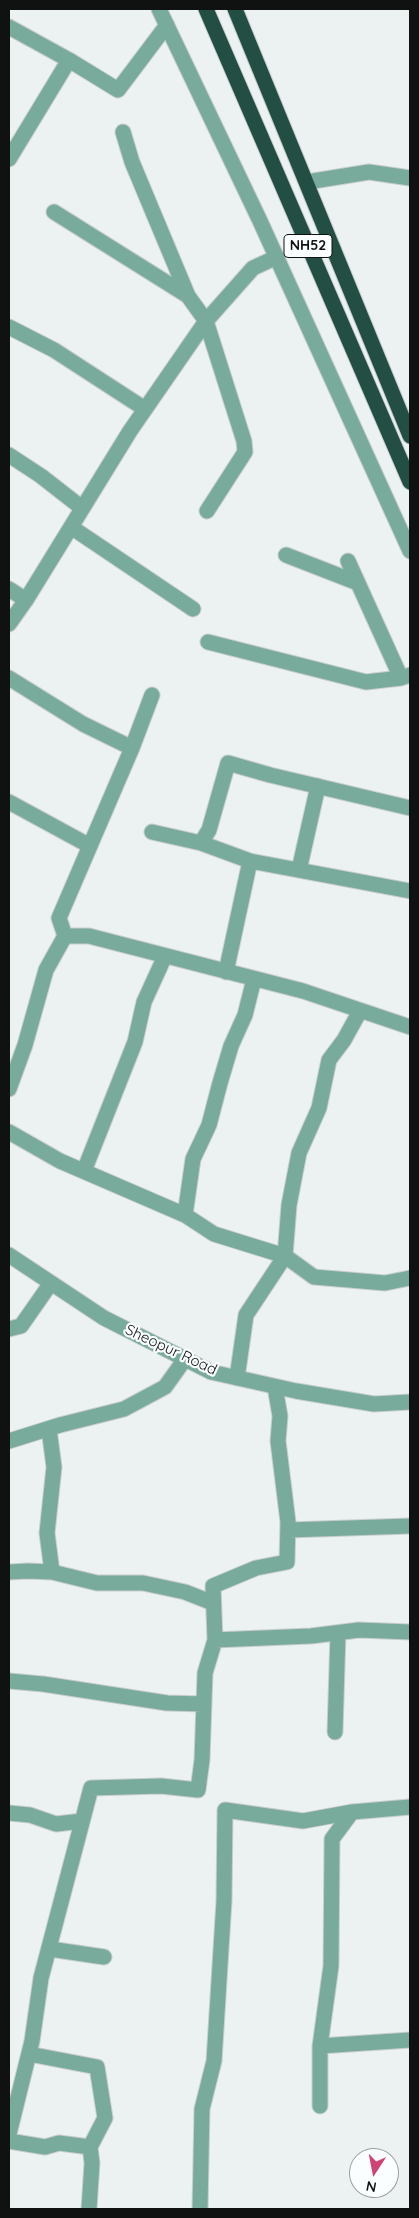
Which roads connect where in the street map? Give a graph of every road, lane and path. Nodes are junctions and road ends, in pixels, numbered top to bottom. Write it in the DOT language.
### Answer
graph roads {
  1 [pos="159,9"];
  2 [pos="206,9"];
  3 [pos="234,9"];
  4 [pos="167,25"];
  5 [pos="9,26"];
  6 [pos="69,60"];
  7 [pos="123,132"];
  8 [pos="9,157"];
  9 [pos="410,178"];
  10 [pos="307,182"];
  11 [pos="54,212"];
  12 [pos="277,257"];
  13 [pos="188,296"];
  14 [pos="206,321"];
  15 [pos="9,327"];
  16 [pos="145,409"];
  17 [pos="406,413"];
  18 [pos="410,436"];
  19 [pos="9,454"];
  20 [pos="410,482"];
  21 [pos="82,508"];
  22 [pos="207,511"];
  23 [pos="71,527"];
  24 [pos="410,551"];
  25 [pos="286,555"];
  26 [pos="348,562"];
  27 [pos="358,583"];
  28 [pos="9,589"];
  29 [pos="26,600"];
  30 [pos="193,609"];
  31 [pos="9,624"];
  32 [pos="208,642"];
  33 [pos="406,677"];
  34 [pos="9,678"];
  35 [pos="152,695"];
  36 [pos="132,748"];
  37 [pos="318,786"];
  38 [pos="9,802"];
  39 [pos="410,808"];
  40 [pos="152,832"];
  41 [pos="201,843"];
  42 [pos="90,846"];
  43 [pos="250,861"];
  44 [pos="299,870"];
  45 [pos="410,891"];
  46 [pos="65,936"];
  47 [pos="165,956"];
  48 [pos="226,972"];
  49 [pos="254,979"];
  50 [pos="360,1011"];
  51 [pos="410,1027"];
  52 [pos="9,1088"];
  53 [pos="9,1132"];
  54 [pos="84,1172"];
  55 [pos="185,1215"];
  56 [pos="9,1255"];
  57 [pos="285,1256"];
  58 [pos="410,1278"];
  59 [pos="50,1283"];
  60 [pos="9,1329"];
  61 [pos="185,1359"];
  62 [pos="237,1378"];
  63 [pos="275,1387"];
  64 [pos="410,1402"];
  65 [pos="49,1428"];
  66 [pos="9,1441"];
  67 [pos="410,1526"];
  68 [pos="288,1530"];
  69 [pos="9,1572"];
  70 [pos="52,1572"];
  71 [pos="212,1603"];
  72 [pos="410,1632"];
  73 [pos="338,1633"];
  74 [pos="215,1640"];
  75 [pos="9,1681"];
  76 [pos="204,1704"];
  77 [pos="335,1732"];
  78 [pos="410,1807"];
  79 [pos="352,1812"];
  80 [pos="9,1813"];
  81 [pos="82,1821"];
  82 [pos="50,1949"];
  83 [pos="104,1957"];
  84 [pos="410,2040"];
  85 [pos="320,2046"];
  86 [pos="28,2054"];
  87 [pos="320,2106"];
  88 [pos="9,2134"];
  89 [pos="9,2141"];
  90 [pos="90,2147"];
  91 [pos="89,2209"];
  92 [pos="200,2209"];
  1 -- 4 [label="street"];
  2 -- 20 [label="highway, NH52"];
  3 -- 10 [label="highway, NH52"];
  4 -- 6 [label="street"];
  4 -- 12 [label="street"];
  5 -- 6 [label="street"];
  6 -- 8 [label="street"];
  7 -- 13 [label="street"];
  9 -- 10 [label="street"];
  10 -- 17 [label="highway, NH52"];
  11 -- 13 [label="street"];
  12 -- 14 [label="street"];
  12 -- 24 [label="street"];
  13 -- 14 [label="street"];
  14 -- 16 [label="street"];
  14 -- 22 [label="street"];
  15 -- 16 [label="street"];
  16 -- 21 [label="street"];
  17 -- 18 [label="highway, NH52"];
  19 -- 21 [label="street"];
  21 -- 23 [label="street"];
  23 -- 29 [label="street"];
  23 -- 30 [label="street"];
  25 -- 27 [label="street"];
  26 -- 27 [label="street"];
  27 -- 33 [label="street"];
  28 -- 29 [label="street"];
  29 -- 31 [label="street"];
  32 -- 33 [label="street"];
  34 -- 36 [label="street"];
  35 -- 36 [label="street"];
  36 -- 42 [label="street"];
  37 -- 39 [label="street"];
  37 -- 41 [label="street"];
  37 -- 44 [label="street"];
  38 -- 42 [label="street"];
  40 -- 41 [label="street"];
  41 -- 43 [label="street"];
  42 -- 46 [label="street"];
  43 -- 44 [label="street"];
  43 -- 48 [label="street"];
  44 -- 45 [label="street"];
  46 -- 47 [label="street"];
  46 -- 52 [label="street"];
  47 -- 48 [label="street"];
  47 -- 54 [label="street"];
  48 -- 49 [label="street"];
  49 -- 50 [label="street"];
  49 -- 55 [label="street"];
  50 -- 51 [label="street"];
  50 -- 57 [label="street"];
  53 -- 54 [label="street"];
  54 -- 55 [label="street"];
  55 -- 57 [label="street"];
  56 -- 59 [label="street, Sheopur Road"];
  57 -- 58 [label="street"];
  57 -- 62 [label="street"];
  59 -- 60 [label="street"];
  59 -- 61 [label="street, Sheopur Road"];
  61 -- 62 [label="street, Sheopur Road"];
  61 -- 65 [label="street"];
  62 -- 63 [label="street, Sheopur Road"];
  63 -- 64 [label="street, Sheopur Road"];
  63 -- 68 [label="street"];
  65 -- 66 [label="street"];
  65 -- 70 [label="street"];
  67 -- 68 [label="street"];
  68 -- 71 [label="street"];
  69 -- 70 [label="street"];
  70 -- 71 [label="street"];
  71 -- 74 [label="street"];
  72 -- 73 [label="street"];
  73 -- 74 [label="street"];
  73 -- 77 [label="street"];
  74 -- 76 [label="street"];
  75 -- 76 [label="street"];
  76 -- 81 [label="street"];
  78 -- 79 [label="street"];
  79 -- 85 [label="street"];
  79 -- 92 [label="street"];
  80 -- 81 [label="street"];
  81 -- 82 [label="street"];
  82 -- 83 [label="street"];
  82 -- 86 [label="street"];
  84 -- 85 [label="street"];
  85 -- 87 [label="street"];
  86 -- 88 [label="street"];
  86 -- 90 [label="street"];
  89 -- 90 [label="street"];
  90 -- 91 [label="street"];
}
